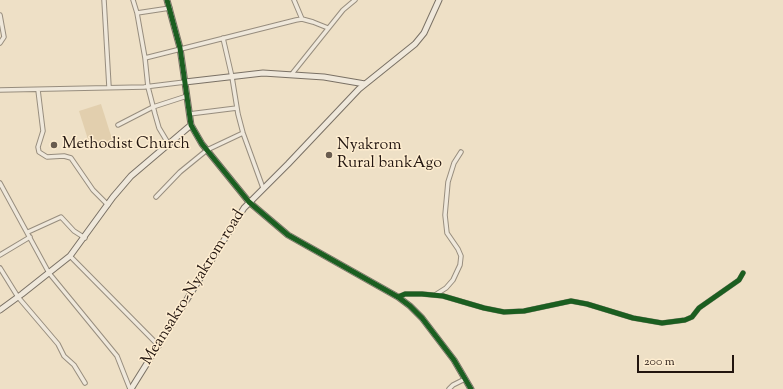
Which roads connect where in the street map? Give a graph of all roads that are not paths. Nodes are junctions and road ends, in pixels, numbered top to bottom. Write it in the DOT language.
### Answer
graph roads {
  1 [pos="104,0"];
  2 [pos="133,0"];
  3 [pos="167,0"];
  4 [pos="294,0"];
  5 [pos="355,0"];
  6 [pos="439,0"];
  7 [pos="170,8"];
  8 [pos="137,13"];
  9 [pos="0,15"];
  10 [pos="302,19"];
  11 [pos="328,28"];
  12 [pos="223,38"];
  13 [pos="0,43"];
  14 [pos="180,48"];
  15 [pos="146,58"];
  16 [pos="291,75"];
  17 [pos="232,77"];
  18 [pos="185,82"];
  19 [pos="365,84"];
  20 [pos="109,87"];
  21 [pos="148,87"];
  22 [pos="0,90"];
  23 [pos="38,90"];
  24 [pos="186,96"];
  25 [pos="153,107"];
  26 [pos="237,108"];
  27 [pos="189,114"];
  28 [pos="118,125"];
  29 [pos="191,125"];
  30 [pos="242,133"];
  31 [pos="168,143"];
  32 [pos="207,150"];
  33 [pos="461,152"];
  34 [pos="0,183"];
  35 [pos="263,188"];
  36 [pos="156,197"];
  37 [pos="249,202"];
  38 [pos="108,205"];
  39 [pos="28,232"];
  40 [pos="30,237"];
  41 [pos="85,238"];
  42 [pos="0,255"];
  43 [pos="70,256"];
  44 [pos="0,268"];
  45 [pos="49,273"];
  46 [pos="744,273"];
  47 [pos="435,295"];
  48 [pos="18,297"];
  49 [pos="398,297"];
  50 [pos="0,310"];
  51 [pos="159,346"];
  52 [pos="466,379"];
  53 [pos="85,383"];
  54 [pos="131,389"];
  55 [pos="449,389"];
  56 [pos="471,389"];
  1 -- 20 [label="street"];
  2 -- 8 [label="street"];
  3 -- 7 [label="street"];
  4 -- 10 [label="street"];
  5 -- 11 [label="street"];
  6 -- 19 [label="street, Meansakro-Nyakrom road"];
  7 -- 8 [label="street"];
  7 -- 14 [label="street"];
  8 -- 15 [label="street"];
  9 -- 13 [label="street"];
  10 -- 11 [label="street"];
  10 -- 12 [label="street"];
  11 -- 16 [label="street"];
  12 -- 14 [label="street"];
  12 -- 17 [label="street"];
  14 -- 15 [label="street"];
  14 -- 18 [label="street"];
  15 -- 21 [label="street"];
  16 -- 17 [label="street"];
  16 -- 19 [label="street"];
  17 -- 18 [label="street"];
  17 -- 26 [label="street"];
  18 -- 21 [label="street"];
  18 -- 24 [label="street"];
  19 -- 35 [label="street, Meansakro-Nyakrom road"];
  20 -- 21 [label="street"];
  20 -- 23 [label="street"];
  21 -- 25 [label="street"];
  22 -- 23 [label="street"];
  23 -- 38 [label="street"];
  24 -- 25 [label="street"];
  24 -- 27 [label="street"];
  25 -- 28 [label="street"];
  25 -- 31 [label="street"];
  26 -- 27 [label="street"];
  26 -- 30 [label="street"];
  27 -- 29 [label="street"];
  29 -- 31 [label="street"];
  29 -- 32 [label="street"];
  30 -- 32 [label="street"];
  30 -- 35 [label="street"];
  31 -- 38 [label="street"];
  32 -- 36 [label="street"];
  32 -- 37 [label="street"];
  33 -- 47 [label="street"];
  34 -- 39 [label="street"];
  35 -- 37 [label="street, Meansakro-Nyakrom road"];
  37 -- 49 [label="street"];
  37 -- 51 [label="street, Meansakro-Nyakrom road"];
  38 -- 41 [label="street"];
  39 -- 40 [label="street"];
  39 -- 41 [label="street"];
  40 -- 42 [label="street"];
  40 -- 45 [label="street"];
  41 -- 43 [label="street"];
  43 -- 45 [label="street"];
  43 -- 51 [label="street"];
  44 -- 48 [label="street"];
  45 -- 48 [label="street"];
  45 -- 54 [label="street"];
  46 -- 47 [label="street"];
  47 -- 49 [label="street"];
  48 -- 50 [label="street"];
  48 -- 53 [label="street"];
  49 -- 52 [label="street"];
  51 -- 54 [label="street, Meansakro-Nyakrom road"];
  52 -- 55 [label="street"];
  52 -- 56 [label="street"];
}
